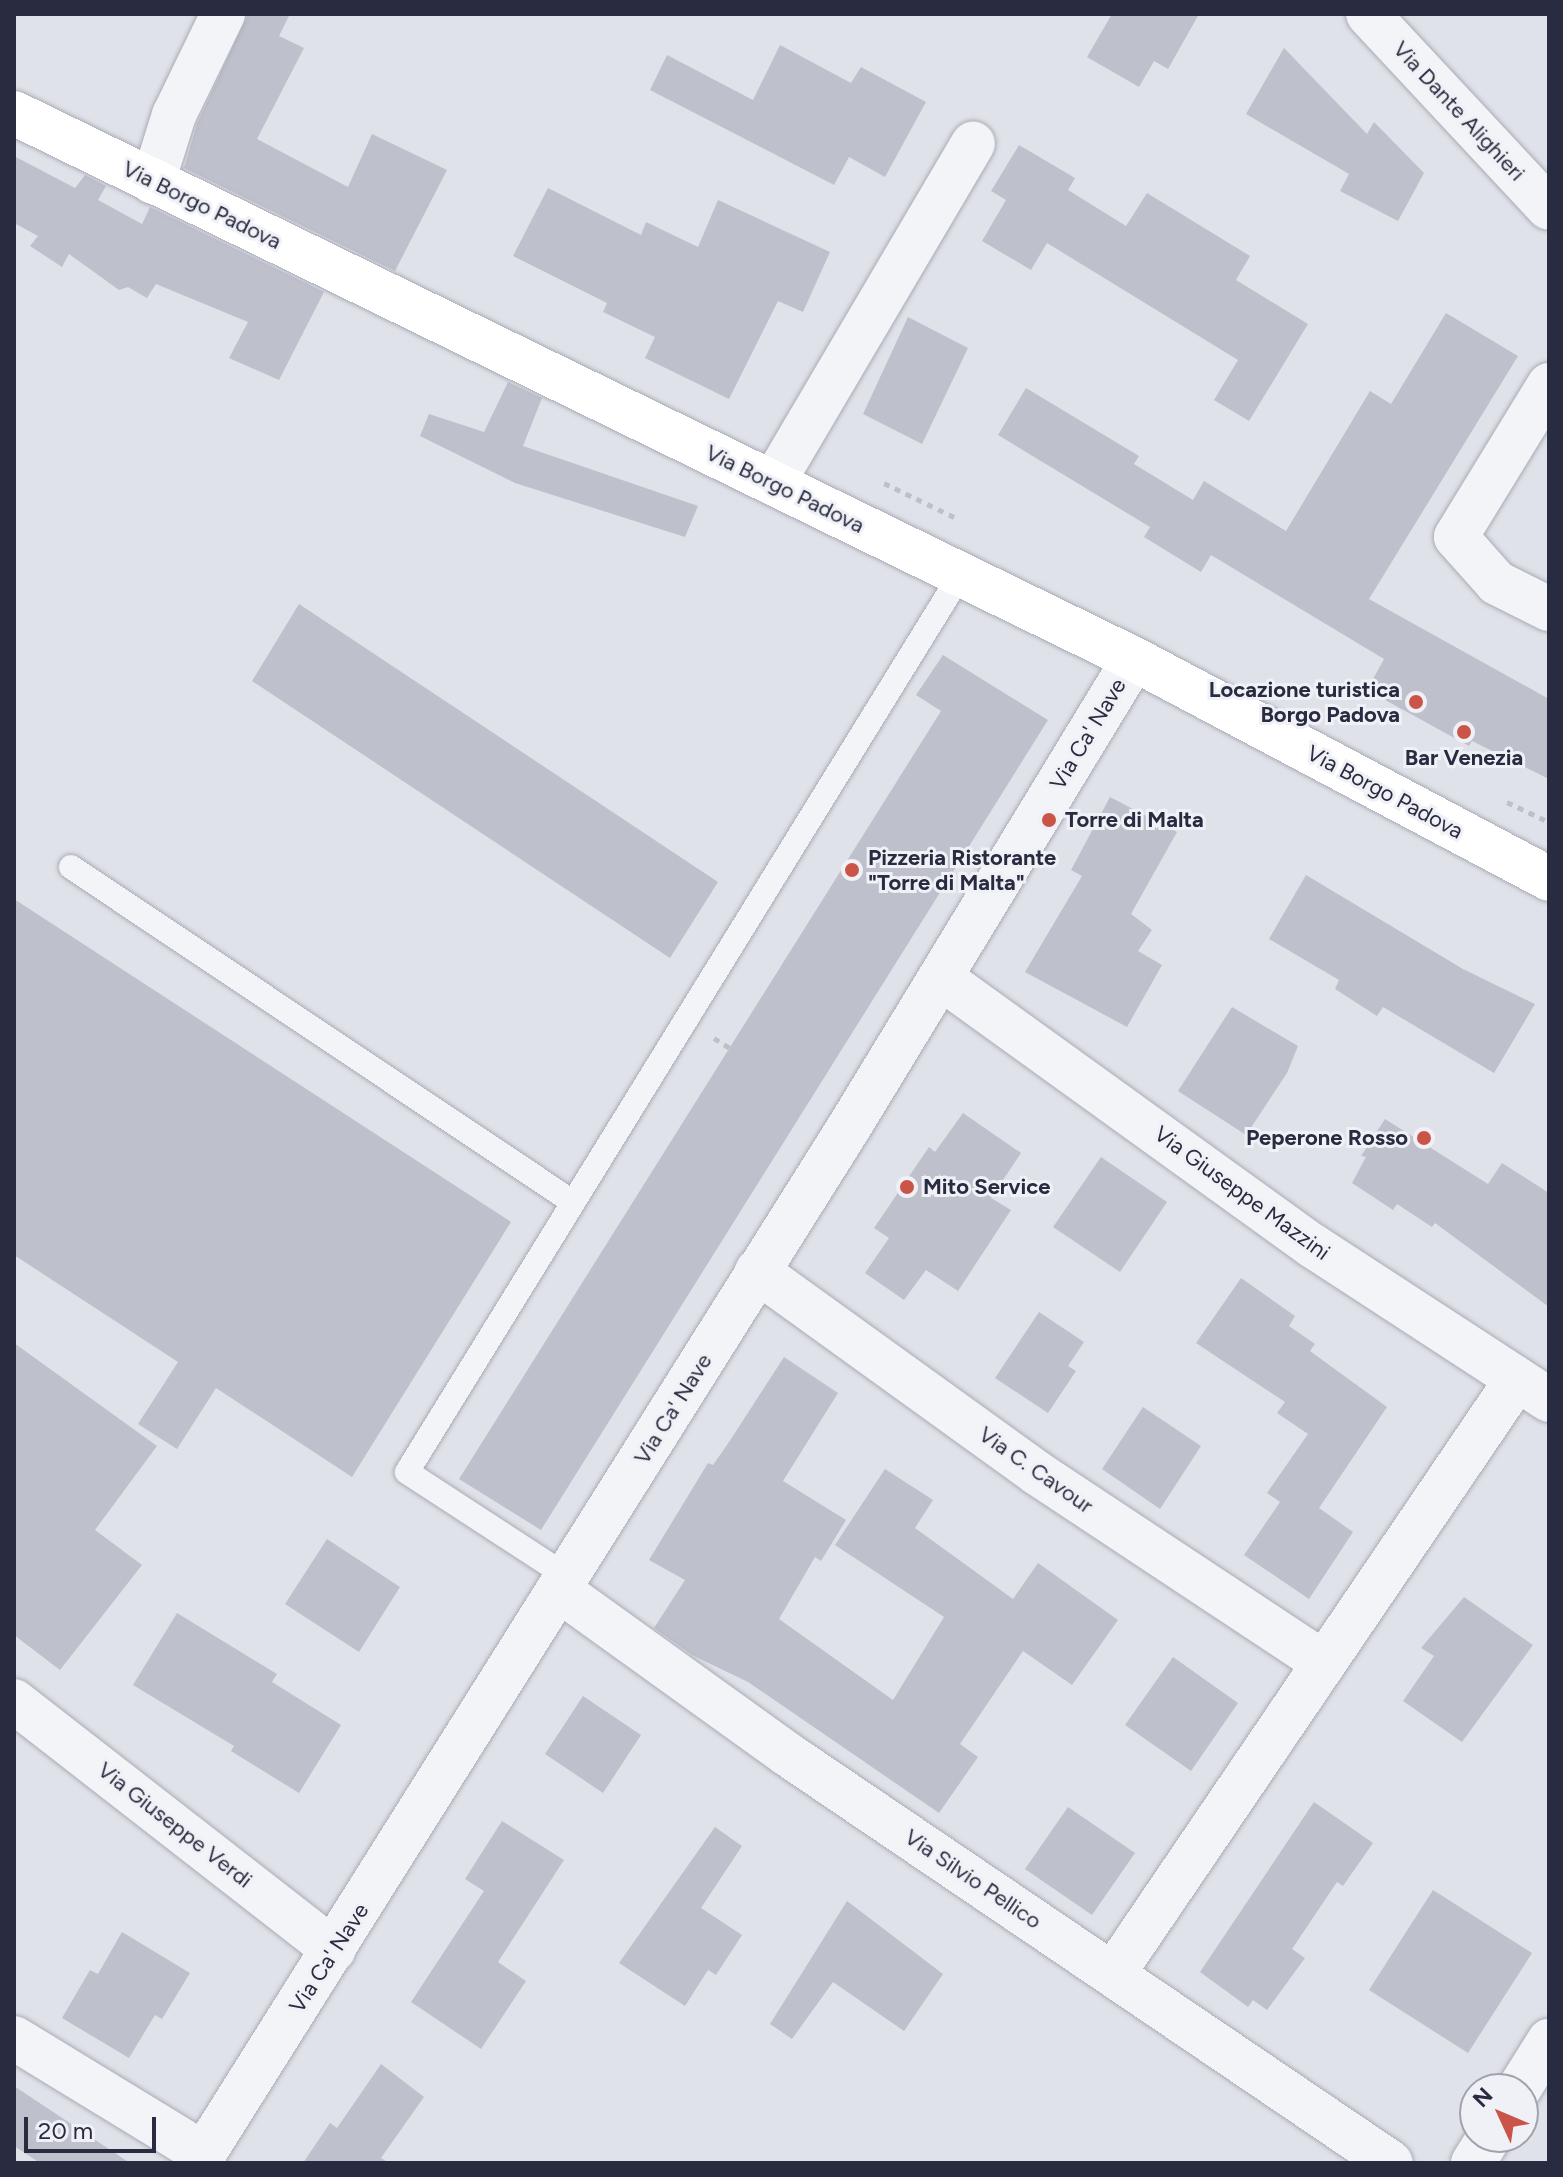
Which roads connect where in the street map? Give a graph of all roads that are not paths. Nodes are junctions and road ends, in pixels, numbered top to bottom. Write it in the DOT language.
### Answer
graph roads {
  1 [pos="223,14"];
  2 [pos="1368,14"];
  3 [pos="14,113"];
  4 [pos="973,143"];
  5 [pos="153,182"];
  6 [pos="1549,208"];
  7 [pos="1549,385"];
  8 [pos="773,483"];
  9 [pos="961,574"];
  10 [pos="1549,609"];
  11 [pos="1134,659"];
  12 [pos="71,867"];
  13 [pos="1549,879"];
  14 [pos="941,978"];
  15 [pos="571,1201"];
  16 [pos="757,1271"];
  17 [pos="1533,1390"];
  18 [pos="564,1584"];
  19 [pos="1321,1661"];
  20 [pos="14,1701"];
  21 [pos="334,1950"];
  22 [pos="1113,1974"];
  23 [pos="14,2038"];
  24 [pos="1549,2041"];
  25 [pos="1529,2073"];
  26 [pos="201,2158"];
  27 [pos="1391,2163"];
  1 -- 5 [label="street"];
  2 -- 6 [label="street, Via Dante Alighieri"];
  3 -- 5 [label="street, Via Borgo Padova"];
  4 -- 8 [label="street"];
  5 -- 8 [label="street, Via Borgo Padova"];
  7 -- 10 [label="street"];
  8 -- 9 [label="street, Via Borgo Padova"];
  9 -- 11 [label="street, Via Borgo Padova"];
  9 -- 15 [label="lane"];
  11 -- 13 [label="street, Via Borgo Padova"];
  11 -- 14 [label="street, Via Ca' Nave"];
  12 -- 15 [label="lane"];
  14 -- 16 [label="street, Via Ca' Nave"];
  14 -- 17 [label="street, Via Giuseppe Mazzini"];
  15 -- 18 [label="lane"];
  16 -- 18 [label="street, Via Ca' Nave"];
  16 -- 19 [label="street, Via C. Cavour"];
  17 -- 19 [label="street"];
  18 -- 21 [label="street, Via Ca' Nave"];
  18 -- 22 [label="street, Via Silvio Pellico"];
  19 -- 22 [label="street"];
  20 -- 21 [label="street, Via Giuseppe Verdi"];
  21 -- 26 [label="street, Via Ca' Nave"];
  22 -- 27 [label="street, Via Silvio Pellico"];
  23 -- 26 [label="street, Via Ca' Nave"];
  24 -- 25 [label="street"];
}
